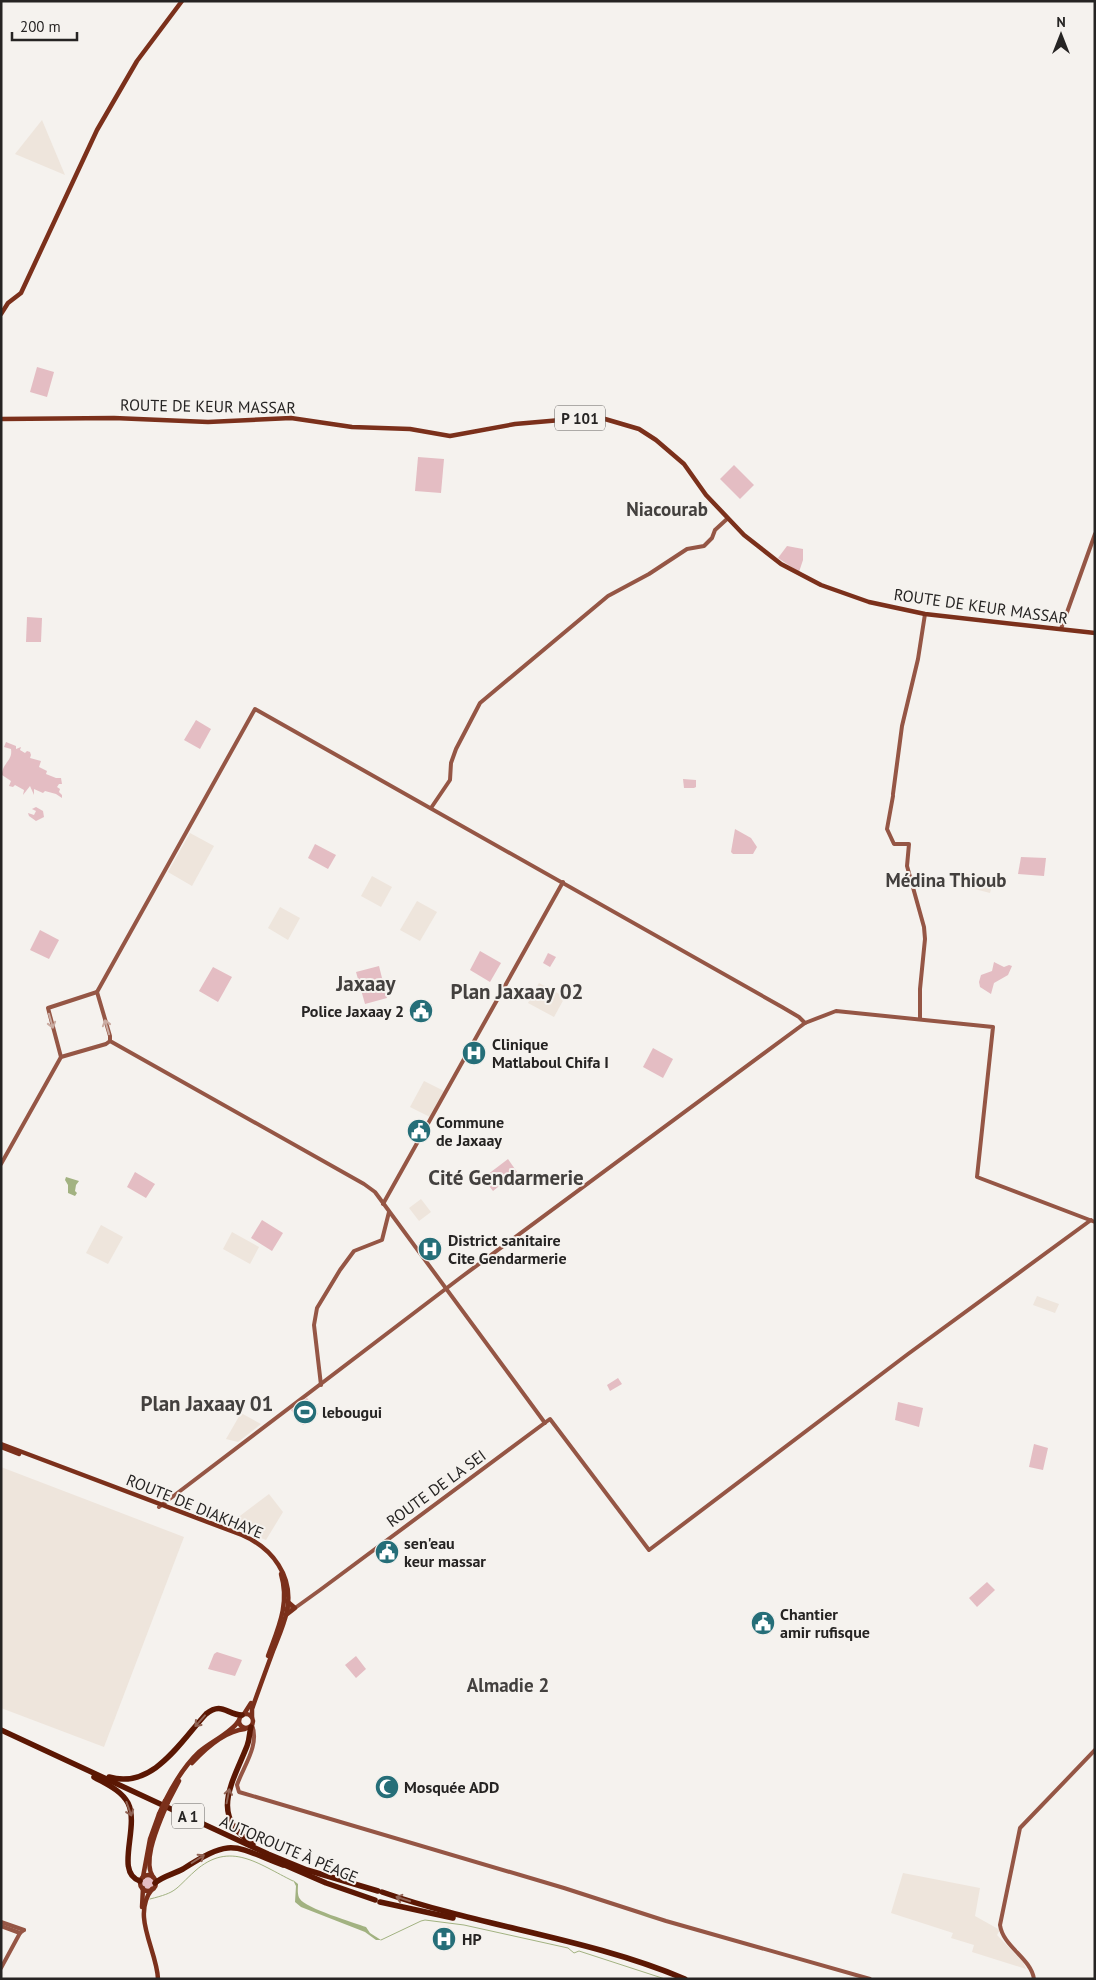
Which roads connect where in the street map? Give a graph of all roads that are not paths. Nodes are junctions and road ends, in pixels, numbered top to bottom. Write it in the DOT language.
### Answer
graph roads {
  1 [pos="182,1"];
  2 [pos="1,314"];
  3 [pos="1,419"];
  4 [pos="727,518"];
  5 [pos="1095,534"];
  6 [pos="925,614"];
  7 [pos="1061,629"];
  8 [pos="1095,633"];
  9 [pos="431,808"];
  10 [pos="563,882"];
  11 [pos="97,992"];
  12 [pos="920,1019"];
  13 [pos="805,1023"];
  14 [pos="110,1041"];
  15 [pos="61,1057"];
  16 [pos="1,1164"];
  17 [pos="386,1199"];
  18 [pos="383,1204"];
  19 [pos="388,1210"];
  20 [pos="1093,1221"];
  21 [pos="448,1289"];
  22 [pos="321,1385"];
  23 [pos="545,1423"];
  24 [pos="1,1446"];
  25 [pos="169,1499"];
  26 [pos="160,1506"];
  27 [pos="167,1508"];
  28 [pos="288,1602"];
  29 [pos="295,1608"];
  30 [pos="286,1609"];
  31 [pos="286,1615"];
  32 [pos="242,1716"];
  33 [pos="252,1717"];
  34 [pos="249,1727"];
  35 [pos="1,1730"];
  36 [pos="1,1734"];
  37 [pos="1095,1750"];
  38 [pos="90,1771"];
  39 [pos="94,1777"];
  40 [pos="167,1801"];
  41 [pos="160,1815"];
  42 [pos="292,1866"];
  43 [pos="142,1879"];
  44 [pos="154,1883"];
  45 [pos="143,1888"];
  46 [pos="1,1922"];
  47 [pos="1,1926"];
  48 [pos="20,1934"];
  49 [pos="1,1968"];
  50 [pos="157,1979"];
  51 [pos="676,1979"];
  52 [pos="685,1979"];
  53 [pos="870,1979"];
  54 [pos="1034,1979"];
  1 -- 2 [label="main road"];
  3 -- 4 [label="main road, ROUTE DE KEUR MASSAR / P 101"];
  4 -- 6 [label="main road, ROUTE DE KEUR MASSAR / P 101"];
  4 -- 9 [label="street"];
  5 -- 7 [label="street"];
  6 -- 7 [label="main road, ROUTE DE KEUR MASSAR / P 101"];
  6 -- 12 [label="street"];
  7 -- 8 [label="main road, ROUTE DE KEUR MASSAR / P 101"];
  9 -- 10 [label="street"];
  9 -- 11 [label="street"];
  10 -- 13 [label="street"];
  10 -- 17 [label="street"];
  14 -- 11 [label="street, one-way"];
  11 -- 15 [label="street, one-way"];
  12 -- 13 [label="street"];
  12 -- 20 [label="street"];
  13 -- 21 [label="street"];
  14 -- 15 [label="street"];
  14 -- 18 [label="street"];
  15 -- 16 [label="street"];
  17 -- 18 [label="street"];
  17 -- 19 [label="street"];
  18 -- 19 [label="street"];
  19 -- 21 [label="street"];
  19 -- 22 [label="street"];
  20 -- 23 [label="street, ROUTE DE LA SEI"];
  21 -- 22 [label="street"];
  21 -- 23 [label="street"];
  22 -- 25 [label="street"];
  23 -- 29 [label="street, ROUTE DE LA SEI"];
  24 -- 26 [label="main road, ROUTE DE DIAKHAYE"];
  25 -- 26 [label="street"];
  25 -- 27 [label="street"];
  26 -- 27 [label="main road, ROUTE DE DIAKHAYE"];
  27 -- 28 [label="main road, ROUTE DE DIAKHAYE"];
  27 -- 30 [label="main road, ROUTE DE DIAKHAYE"];
  28 -- 29 [label="main road"];
  28 -- 30 [label="main road, ROUTE DE DIAKHAYE"];
  29 -- 30 [label="street, ROUTE DE LA SEI"];
  29 -- 31 [label="main road"];
  30 -- 31 [label="main road, ROUTE DE DIAKHAYE"];
  30 -- 32 [label="main road, ROUTE DE DIAKHAYE"];
  31 -- 33 [label="main road, ROUTE DE DIAKHAYE"];
  32 -- 33 [label="main road"];
  32 -- 34 [label="main road"];
  32 -- 38 [label="highway, one-way"];
  32 -- 40 [label="main road"];
  33 -- 34 [label="main road, ROUTE DE DIAKHAYE"];
  34 -- 40 [label="main road"];
  42 -- 34 [label="highway, one-way"];
  34 -- 53 [label="street"];
  35 -- 38 [label="highway, A 1"];
  36 -- 39 [label="highway, AUTOROUTE À PÉAGE / A 1"];
  37 -- 54 [label="street"];
  38 -- 42 [label="highway, A 1"];
  39 -- 42 [label="highway, AUTOROUTE À PÉAGE / A 1"];
  39 -- 43 [label="highway, one-way"];
  40 -- 41 [label="main road, bridge"];
  41 -- 43 [label="main road"];
  41 -- 44 [label="main road"];
  44 -- 42 [label="highway, one-way"];
  42 -- 51 [label="highway, AUTOROUTE À PÉAGE / A 1"];
  52 -- 42 [label="highway, A 1, one-way"];
  43 -- 44 [label="main road"];
  43 -- 45 [label="main road"];
  44 -- 45 [label="main road"];
  44 -- 50 [label="main road"];
  45 -- 50 [label="main road"];
  46 -- 48 [label="street"];
  47 -- 48 [label="street"];
  48 -- 49 [label="street"];
}
